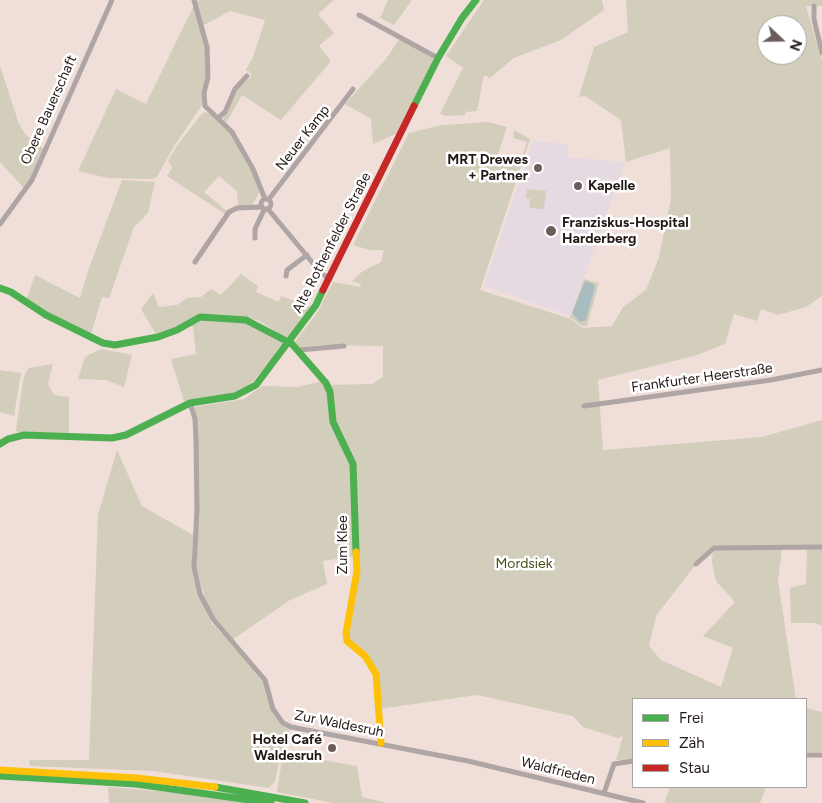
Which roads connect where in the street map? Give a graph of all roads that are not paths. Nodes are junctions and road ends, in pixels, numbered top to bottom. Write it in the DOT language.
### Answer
graph roads {
  1 [pos="112,0"];
  2 [pos="194,0"];
  3 [pos="476,0"];
  4 [pos="814,6"];
  5 [pos="359,15"];
  6 [pos="822,53"];
  7 [pos="438,58"];
  8 [pos="247,76"];
  9 [pos="353,90"];
  10 [pos="218,118"];
  11 [pos="267,199"];
  12 [pos="265,209"];
  13 [pos="0,224"];
  14 [pos="254,238"];
  15 [pos="307,255"];
  16 [pos="196,262"];
  17 [pos="286,276"];
  18 [pos="330,279"];
  19 [pos="0,288"];
  20 [pos="289,343"];
  21 [pos="344,346"];
  22 [pos="298,350"];
  23 [pos="822,370"];
  24 [pos="190,403"];
  25 [pos="584,406"];
  26 [pos="0,444"];
  27 [pos="822,547"];
  28 [pos="696,564"];
  29 [pos="381,743"];
  30 [pos="822,755"];
  31 [pos="807,756"];
  32 [pos="468,761"];
  33 [pos="632,761"];
  34 [pos="0,770"];
  35 [pos="0,776"];
  36 [pos="604,794"];
  37 [pos="271,803"];
  38 [pos="305,803"];
  39 [pos="643,803"];
  1 -- 13 [label="street, Obere Bauerschaft"];
  2 -- 10 [label="street"];
  3 -- 7 [label="main road, Alte Rothenfelder Straße"];
  4 -- 6 [label="street"];
  5 -- 7 [label="street"];
  7 -- 18 [label="main road, Alte Rothenfelder Straße"];
  8 -- 10 [label="street"];
  9 -- 11 [label="street, Neuer Kamp"];
  10 -- 11 [label="street"];
  11 -- 12 [label="street, Neuer Kamp"];
  12 -- 14 [label="street, Neuer Kamp"];
  12 -- 15 [label="street"];
  12 -- 16 [label="street"];
  15 -- 17 [label="street"];
  15 -- 18 [label="street"];
  18 -- 20 [label="main road, Alte Rothenfelder Straße"];
  19 -- 20 [label="main road"];
  20 -- 22 [label="main road, Zum Klee"];
  20 -- 24 [label="main road, Alte Rothenfelder Straße"];
  21 -- 22 [label="street"];
  22 -- 29 [label="main road, Zum Klee"];
  23 -- 25 [label="street, Frankfurter Heerstraße"];
  24 -- 26 [label="main road, Alte Rothenfelder Straße"];
  24 -- 29 [label="street, Zur Waldesruh"];
  27 -- 28 [label="street"];
  29 -- 32 [label="street, Zur Waldesruh"];
  30 -- 31 [label="street"];
  32 -- 36 [label="street, Waldfrieden"];
  33 -- 36 [label="street"];
  34 -- 38 [label="main road"];
  35 -- 37 [label="main road"];
  36 -- 39 [label="street, Waldfrieden"];
}
